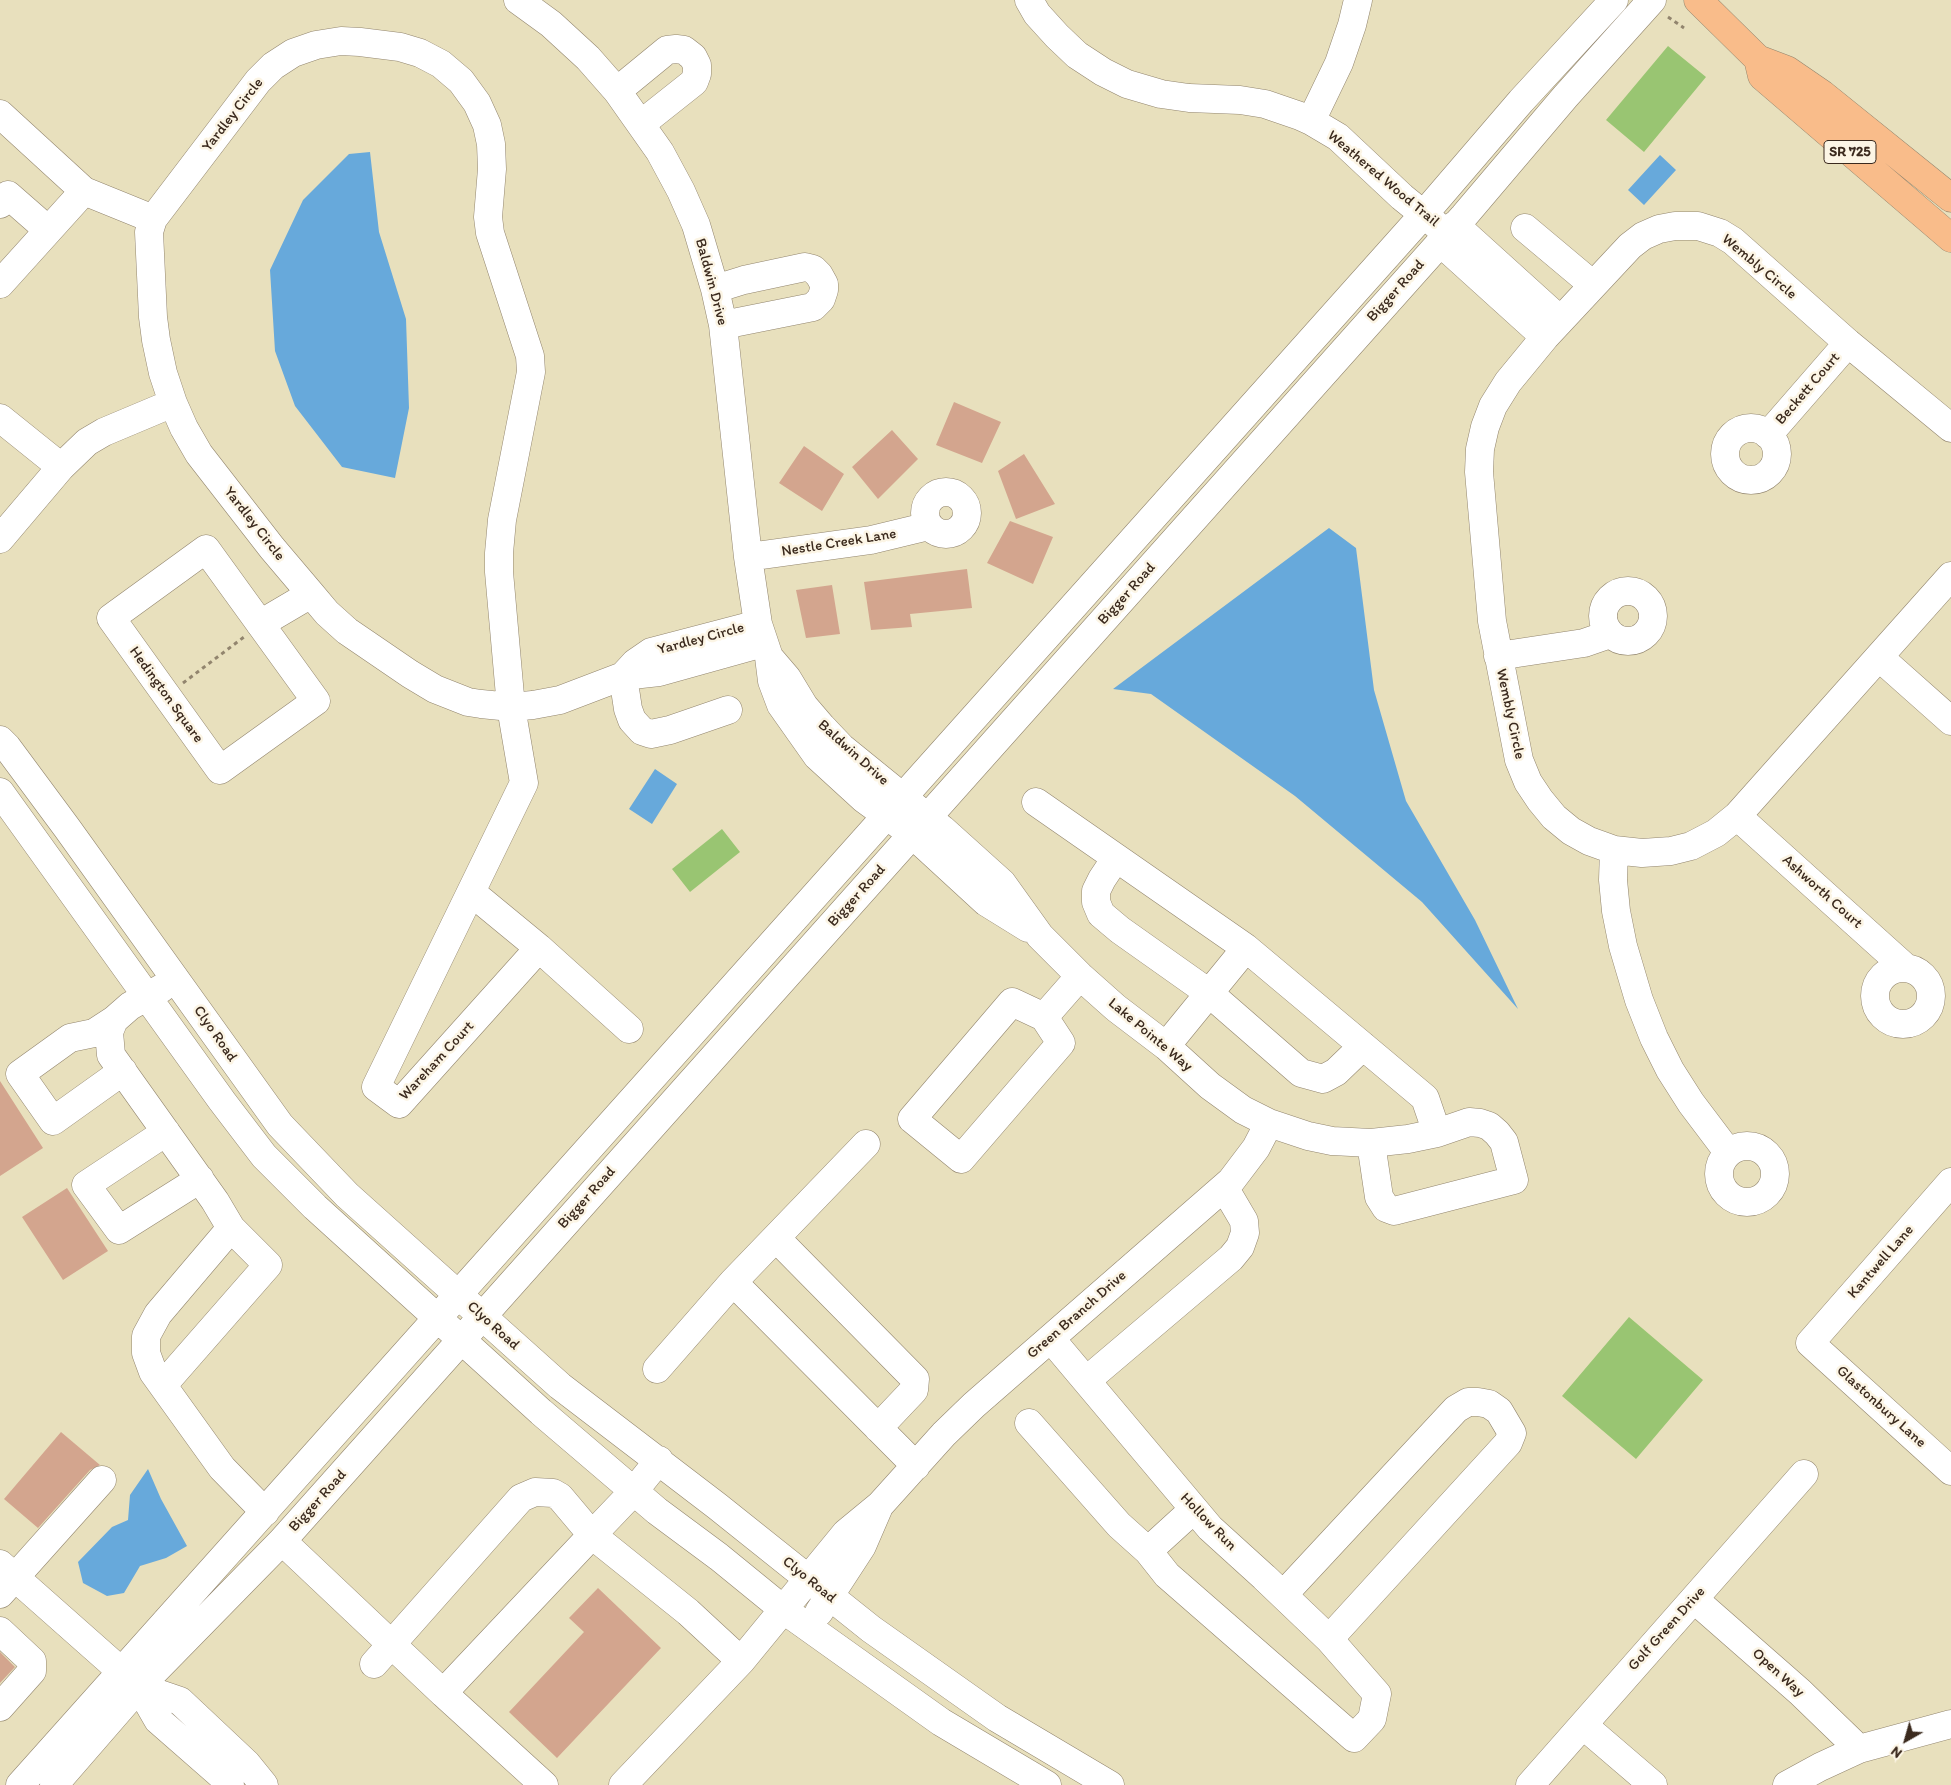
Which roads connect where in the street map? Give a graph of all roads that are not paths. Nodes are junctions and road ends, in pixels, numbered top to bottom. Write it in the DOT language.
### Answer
graph roads {
  1 [pos="518,0"];
  2 [pos="1028,0"];
  3 [pos="1358,0"];
  4 [pos="1614,0"];
  5 [pos="1698,0"];
  6 [pos="1660,8"];
  7 [pos="1758,59"];
  8 [pos="617,91"];
  9 [pos="0,114"];
  10 [pos="1311,121"];
  11 [pos="641,124"];
  12 [pos="84,191"];
  13 [pos="1951,198"];
  14 [pos="0,204"];
  15 [pos="1424,214"];
  16 [pos="153,218"];
  17 [pos="1525,228"];
  18 [pos="48,230"];
  19 [pos="1448,234"];
  20 [pos="1951,238"];
  21 [pos="0,284"];
  22 [pos="1593,285"];
  23 [pos="716,289"];
  24 [pos="723,326"];
  25 [pos="1552,329"];
  26 [pos="1848,343"];
  27 [pos="173,403"];
  28 [pos="0,418"];
  29 [pos="1951,428"];
  30 [pos="1768,435"];
  31 [pos="61,467"];
  32 [pos="930,526"];
  33 [pos="2,539"];
  34 [pos="748,557"];
  35 [pos="1951,576"];
  36 [pos="311,594"];
  37 [pos="260,624"];
  38 [pos="1610,634"];
  39 [pos="763,642"];
  40 [pos="1498,656"];
  41 [pos="1879,657"];
  42 [pos="623,676"];
  43 [pos="511,707"];
  44 [pos="728,710"];
  45 [pos="1951,721"];
  46 [pos="0,740"];
  47 [pos="0,792"];
  48 [pos="1036,802"];
  49 [pos="895,806"];
  50 [pos="1737,816"];
  51 [pos="920,826"];
  52 [pos="1614,850"];
  53 [pos="1116,858"];
  54 [pos="471,892"];
  55 [pos="539,948"];
  56 [pos="1246,948"];
  57 [pos="1906,968"];
  58 [pos="1080,976"];
  59 [pos="176,980"];
  60 [pos="1209,993"];
  61 [pos="147,997"];
  62 [pos="1044,1017"];
  63 [pos="114,1020"];
  64 [pos="629,1029"];
  65 [pos="1166,1046"];
  66 [pos="1363,1046"];
  67 [pos="123,1071"];
  68 [pos="1269,1123"];
  69 [pos="166,1132"];
  70 [pos="1437,1133"];
  71 [pos="1371,1143"];
  72 [pos="866,1144"];
  73 [pos="1728,1152"];
  74 [pos="200,1180"];
  75 [pos="1951,1182"];
  76 [pos="1224,1187"];
  77 [pos="231,1228"];
  78 [pos="776,1238"];
  79 [pos="733,1282"];
  80 [pos="459,1295"];
  81 [pos="482,1317"];
  82 [pos="438,1319"];
  83 [pos="462,1339"];
  84 [pos="1051,1339"];
  85 [pos="1810,1343"];
  86 [pos="657,1369"];
  87 [pos="1087,1380"];
  88 [pos="163,1385"];
  89 [pos="1029,1422"];
  90 [pos="878,1428"];
  91 [pos="1946,1456"];
  92 [pos="659,1460"];
  93 [pos="916,1466"];
  94 [pos="1804,1474"];
  95 [pos="102,1480"];
  96 [pos="634,1491"];
  97 [pos="880,1506"];
  98 [pos="1193,1510"];
  99 [pos="265,1512"];
  100 [pos="592,1535"];
  101 [pos="282,1541"];
  102 [pos="1148,1551"];
  103 [pos="5,1578"];
  104 [pos="808,1580"];
  105 [pos="1283,1595"];
  106 [pos="829,1597"];
  107 [pos="1695,1600"];
  108 [pos="784,1610"];
  109 [pos="809,1627"];
  110 [pos="0,1631"];
  111 [pos="1329,1639"];
  112 [pos="383,1654"];
  113 [pos="741,1661"];
  114 [pos="130,1679"];
  115 [pos="443,1694"];
  116 [pos="0,1707"];
  117 [pos="1951,1724"];
  118 [pos="1583,1725"];
  119 [pos="1859,1748"];
  120 [pos="20,1785"];
  121 [pos="54,1785"];
  122 [pos="230,1785"];
  123 [pos="264,1785"];
  124 [pos="544,1785"];
  125 [pos="623,1785"];
  126 [pos="1047,1785"];
  127 [pos="1110,1785"];
  128 [pos="1530,1785"];
  129 [pos="1653,1785"];
  130 [pos="1788,1785"];
  1 -- 8 [label="street, Baldwin Drive"];
  2 -- 10 [label="street, Weathered Wood Trail"];
  3 -- 10 [label="street"];
  4 -- 15 [label="street, Bigger Road"];
  5 -- 7 [label="main road, SR 725"];
  6 -- 19 [label="street, Bigger Road"];
  7 -- 13 [label="main road, SR 725"];
  7 -- 20 [label="main road, SR 725"];
  8 -- 11 [label="street, Baldwin Drive"];
  8 -- 11 [label="street"];
  9 -- 12 [label="street"];
  10 -- 15 [label="street, Weathered Wood Trail"];
  11 -- 23 [label="street, Baldwin Drive"];
  12 -- 16 [label="street"];
  12 -- 18 [label="street"];
  14 -- 18 [label="street"];
  15 -- 19 [label="street, Weathered Wood Trail"];
  15 -- 49 [label="street, Bigger Road"];
  16 -- 27 [label="street, Yardley Circle"];
  16 -- 43 [label="street, Yardley Circle"];
  17 -- 22 [label="street"];
  18 -- 21 [label="street"];
  19 -- 25 [label="street"];
  19 -- 51 [label="street, Bigger Road"];
  22 -- 25 [label="street, Wembly Circle"];
  22 -- 26 [label="street, Wembly Circle"];
  23 -- 24 [label="street, Baldwin Drive"];
  23 -- 24 [label="street"];
  24 -- 34 [label="street, Baldwin Drive"];
  25 -- 40 [label="street, Wembly Circle"];
  26 -- 29 [label="street, Wembly Circle"];
  26 -- 30 [label="street, Beckett Court"];
  27 -- 31 [label="street"];
  27 -- 36 [label="street, Yardley Circle"];
  28 -- 31 [label="street"];
  31 -- 33 [label="street"];
  32 -- 34 [label="street, Nestle Creek Lane"];
  34 -- 39 [label="street, Baldwin Drive"];
  35 -- 41 [label="street, Wembly Circle"];
  36 -- 37 [label="street"];
  36 -- 43 [label="street, Yardley Circle"];
  37 -- 37 [label="street, Hedington Square"];
  38 -- 40 [label="street"];
  39 -- 42 [label="street, Yardley Circle"];
  39 -- 49 [label="street, Baldwin Drive"];
  40 -- 52 [label="street, Wembly Circle"];
  41 -- 45 [label="street"];
  41 -- 50 [label="street, Wembly Circle"];
  42 -- 43 [label="street, Yardley Circle"];
  42 -- 44 [label="street"];
  43 -- 54 [label="street, Wareham Court"];
  46 -- 59 [label="street, Clyo Road"];
  47 -- 61 [label="street, Clyo Road"];
  48 -- 53 [label="street"];
  49 -- 51 [label="street, Baldwin Drive"];
  49 -- 80 [label="street, Bigger Road"];
  50 -- 52 [label="street, Wembly Circle"];
  50 -- 57 [label="street, Ashworth Court"];
  51 -- 58 [label="street, Lake Pointe Way"];
  51 -- 81 [label="street, Bigger Road"];
  52 -- 73 [label="street"];
  53 -- 56 [label="street"];
  53 -- 60 [label="street"];
  54 -- 55 [label="street"];
  54 -- 55 [label="street, Wareham Court"];
  55 -- 64 [label="street"];
  56 -- 60 [label="street"];
  56 -- 66 [label="street"];
  58 -- 62 [label="street"];
  58 -- 65 [label="street, Lake Pointe Way"];
  59 -- 61 [label="street"];
  59 -- 80 [label="street, Clyo Road"];
  60 -- 65 [label="street"];
  60 -- 66 [label="street"];
  61 -- 63 [label="street"];
  61 -- 82 [label="street, Clyo Road"];
  62 -- 62 [label="street"];
  63 -- 67 [label="street"];
  63 -- 67 [label="street"];
  65 -- 68 [label="street, Lake Pointe Way"];
  66 -- 70 [label="street"];
  67 -- 69 [label="street"];
  68 -- 71 [label="street, Lake Pointe Way"];
  68 -- 76 [label="street, Green Branch Drive"];
  69 -- 74 [label="street"];
  69 -- 74 [label="street"];
  70 -- 71 [label="street, Lake Pointe Way"];
  70 -- 71 [label="street, Lake Pointe Way"];
  72 -- 78 [label="street"];
  74 -- 77 [label="street"];
  75 -- 85 [label="street, Kantwell Lane"];
  76 -- 84 [label="street, Green Branch Drive"];
  76 -- 87 [label="street"];
  77 -- 88 [label="street"];
  77 -- 88 [label="street"];
  78 -- 79 [label="street"];
  78 -- 90 [label="street"];
  79 -- 86 [label="street"];
  79 -- 90 [label="street"];
  80 -- 81 [label="street, Clyo Road"];
  80 -- 82 [label="street, Bigger Road"];
  81 -- 83 [label="street, Bigger Road"];
  81 -- 92 [label="street, Clyo Road"];
  82 -- 83 [label="street, Clyo Road"];
  82 -- 99 [label="street, Bigger Road"];
  83 -- 96 [label="street, Clyo Road"];
  83 -- 101 [label="street, Bigger Road"];
  84 -- 87 [label="street, Hollow Run"];
  84 -- 93 [label="street, Green Branch Drive"];
  85 -- 91 [label="street, Glastonbury Lane"];
  87 -- 98 [label="street, Hollow Run"];
  88 -- 99 [label="street"];
  89 -- 102 [label="street"];
  90 -- 93 [label="street"];
  92 -- 96 [label="street"];
  92 -- 104 [label="street, Clyo Road"];
  93 -- 97 [label="street, Green Branch Drive"];
  94 -- 107 [label="street, Golf Green Drive"];
  95 -- 103 [label="street"];
  96 -- 100 [label="street"];
  96 -- 108 [label="street, Clyo Road"];
  97 -- 104 [label="street, Green Branch Drive"];
  97 -- 106 [label="street, Green Branch Drive"];
  98 -- 102 [label="street"];
  98 -- 105 [label="street, Hollow Run"];
  99 -- 114 [label="street, Bigger Road"];
  100 -- 112 [label="street"];
  100 -- 113 [label="street"];
  100 -- 115 [label="street"];
  101 -- 112 [label="street"];
  101 -- 114 [label="street, Bigger Road"];
  102 -- 111 [label="street, Hollow Run"];
  103 -- 114 [label="street"];
  104 -- 106 [label="street, Clyo Road"];
  104 -- 108 [label="street, Green Branch Drive"];
  105 -- 111 [label="street, Hollow Run"];
  105 -- 111 [label="street"];
  106 -- 109 [label="street, Green Branch Drive"];
  106 -- 127 [label="street, Clyo Road"];
  107 -- 118 [label="street, Golf Green Drive"];
  107 -- 119 [label="street, Open Way"];
  108 -- 109 [label="street, Clyo Road"];
  108 -- 113 [label="street, Green Branch Drive"];
  109 -- 126 [label="street, Clyo Road"];
  110 -- 116 [label="street"];
  112 -- 115 [label="street"];
  113 -- 125 [label="street, Green Branch Drive"];
  114 -- 120 [label="street, Bigger Road"];
  114 -- 121 [label="street, Bigger Road"];
  114 -- 122 [label="street"];
  114 -- 123 [label="street"];
  115 -- 124 [label="street"];
  117 -- 119 [label="street"];
  118 -- 128 [label="street, Golf Green Drive"];
  118 -- 129 [label="street"];
  119 -- 130 [label="street"];
}
